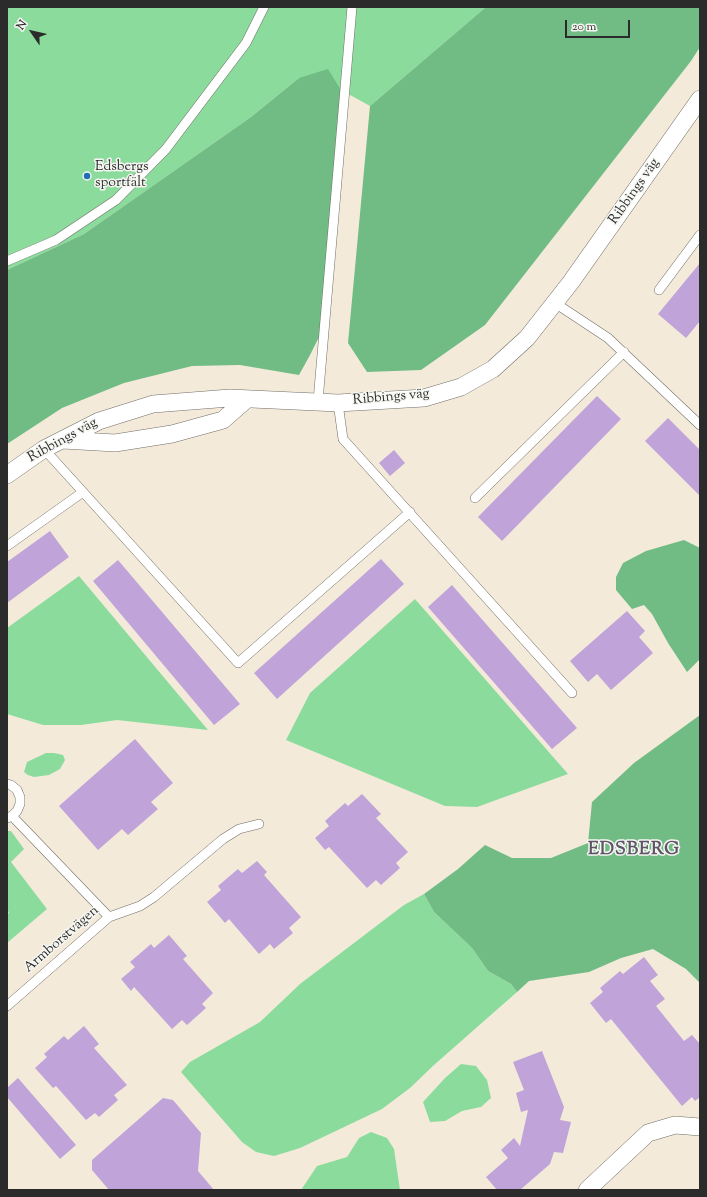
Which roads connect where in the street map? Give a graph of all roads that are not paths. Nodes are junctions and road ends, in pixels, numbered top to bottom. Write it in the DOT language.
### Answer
graph roads {
  1 [pos="264,7"];
  2 [pos="352,7"];
  3 [pos="700,99"];
  4 [pos="700,236"];
  5 [pos="7,261"];
  6 [pos="659,290"];
  7 [pos="555,303"];
  8 [pos="624,352"];
  9 [pos="247,399"];
  10 [pos="318,401"];
  11 [pos="338,403"];
  12 [pos="700,425"];
  13 [pos="62,440"];
  14 [pos="44,449"];
  15 [pos="7,475"];
  16 [pos="82,492"];
  17 [pos="475,498"];
  18 [pos="410,512"];
  19 [pos="7,546"];
  20 [pos="572,692"];
  21 [pos="7,784"];
  22 [pos="9,817"];
  23 [pos="259,824"];
  24 [pos="109,917"];
  25 [pos="7,1006"];
  26 [pos="700,1127"];
  27 [pos="587,1190"];
  1 -- 5 [label="lane"];
  2 -- 10 [label="lane"];
  3 -- 7 [label="street, Ribbings väg"];
  4 -- 6 [label="lane"];
  7 -- 8 [label="lane"];
  7 -- 11 [label="street, Ribbings väg"];
  8 -- 12 [label="lane"];
  8 -- 17 [label="lane"];
  9 -- 10 [label="street, Ribbings väg"];
  9 -- 13 [label="street, Ribbings väg"];
  9 -- 13 [label="street"];
  10 -- 11 [label="street, Ribbings väg"];
  11 -- 18 [label="lane"];
  13 -- 14 [label="street, Ribbings väg"];
  14 -- 15 [label="street, Ribbings väg"];
  14 -- 16 [label="lane"];
  16 -- 18 [label="lane"];
  16 -- 19 [label="lane"];
  18 -- 20 [label="lane"];
  21 -- 22 [label="lane"];
  22 -- 24 [label="lane"];
  23 -- 24 [label="lane, Armborstvägen"];
  24 -- 25 [label="lane, Armborstvägen"];
  26 -- 27 [label="street"];
}
